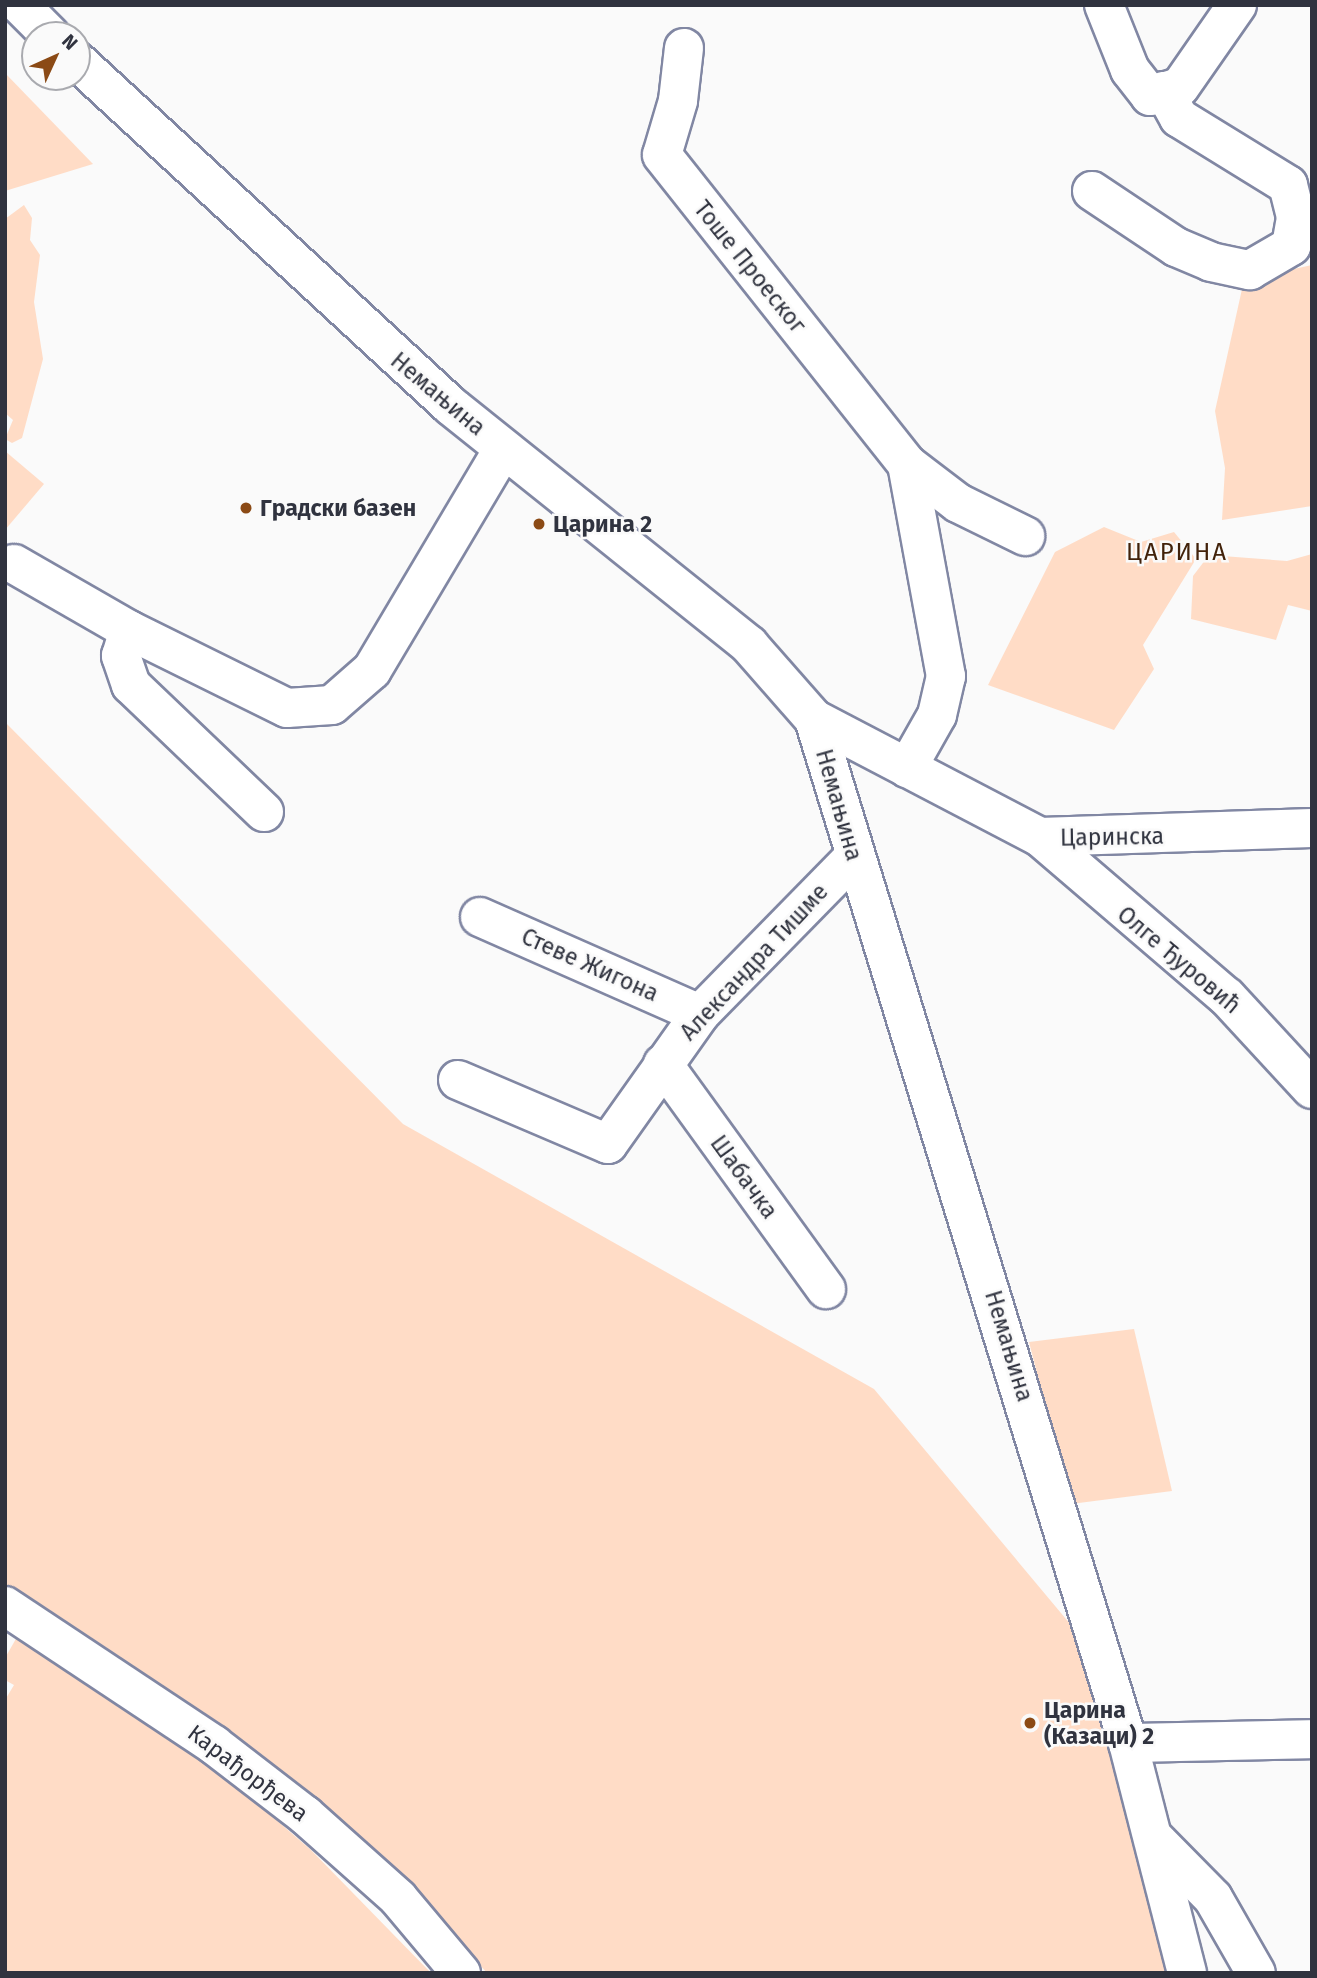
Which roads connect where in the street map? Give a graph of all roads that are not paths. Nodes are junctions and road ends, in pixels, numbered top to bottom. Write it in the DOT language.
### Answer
graph roads {
  1 [pos="1104,5"];
  2 [pos="1237,5"];
  3 [pos="684,48"];
  4 [pos="91,74"];
  5 [pos="1164,91"];
  6 [pos="1092,191"];
  7 [pos="503,449"];
  8 [pos="907,464"];
  9 [pos="1025,536"];
  10 [pos="14,564"];
  11 [pos="129,630"];
  12 [pos="814,719"];
  13 [pos="907,768"];
  14 [pos="264,812"];
  15 [pos="1312,828"];
  16 [pos="1040,837"];
  17 [pos="854,857"];
  18 [pos="481,917"];
  19 [pos="700,1014"];
  20 [pos="663,1064"];
  21 [pos="458,1080"];
  22 [pos="1312,1090"];
  23 [pos="826,1289"];
  24 [pos="5,1606"];
  25 [pos="1312,1739"];
  26 [pos="1129,1742"];
  27 [pos="1154,1838"];
  28 [pos="461,1973"];
  29 [pos="1187,1973"];
  30 [pos="1256,1973"];
  1 -- 5 [label="street"];
  2 -- 5 [label="street"];
  3 -- 8 [label="street, Тоше Проеског"];
  4 -- 7 [label="street, Немањина"];
  5 -- 6 [label="street"];
  7 -- 11 [label="street"];
  7 -- 12 [label="street, Немањина"];
  8 -- 9 [label="street, Тоше Проеског"];
  8 -- 13 [label="street, Тоше Проеског"];
  10 -- 11 [label="street"];
  11 -- 14 [label="street"];
  12 -- 13 [label="street, Царинска"];
  12 -- 17 [label="street, Немањина"];
  13 -- 16 [label="street, Царинска"];
  15 -- 16 [label="street, Царинска"];
  16 -- 22 [label="street, Олге Ђуровић"];
  17 -- 19 [label="street, Александра Тишме"];
  17 -- 26 [label="street, Немањина"];
  18 -- 19 [label="street, Стеве Жигона"];
  19 -- 20 [label="street, Александра Тишме"];
  20 -- 21 [label="street, Александра Тишме"];
  20 -- 23 [label="street, Шабачка"];
  24 -- 28 [label="street, Карађорђева"];
  25 -- 26 [label="street"];
  26 -- 27 [label="street, Немањина"];
  27 -- 29 [label="street, Немањина"];
  27 -- 30 [label="street, Немањина"];
}
